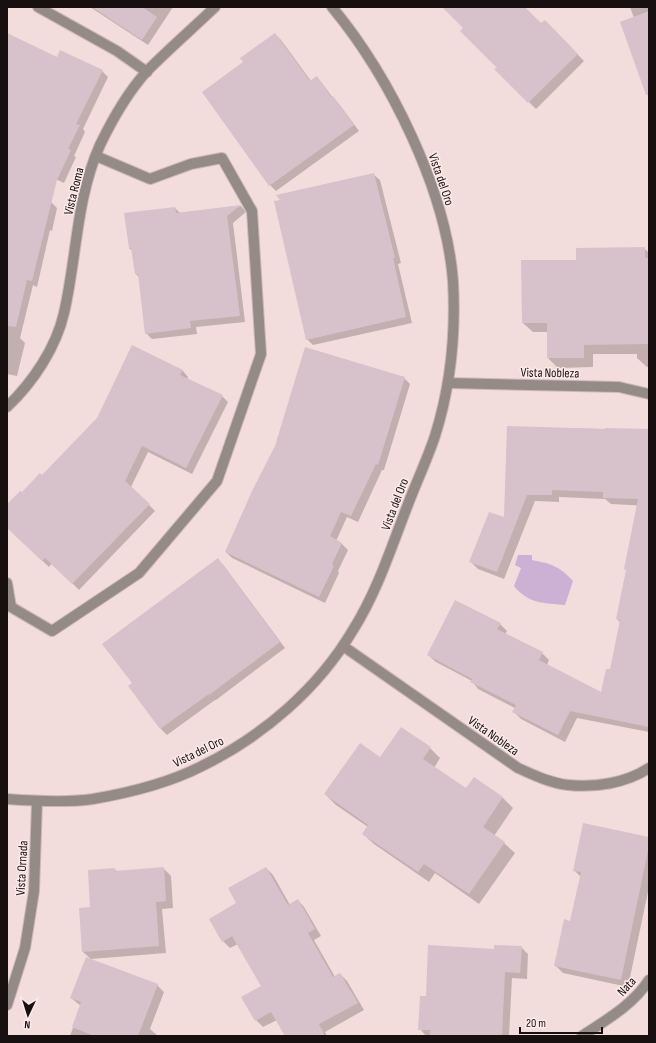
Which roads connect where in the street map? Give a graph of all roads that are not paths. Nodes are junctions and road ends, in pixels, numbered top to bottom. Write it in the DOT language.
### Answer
graph roads {
  1 [pos="38,7"];
  2 [pos="216,7"];
  3 [pos="332,7"];
  4 [pos="147,72"];
  5 [pos="96,156"];
  6 [pos="448,383"];
  7 [pos="649,394"];
  8 [pos="7,407"];
  9 [pos="7,583"];
  10 [pos="343,646"];
  11 [pos="648,772"];
  12 [pos="7,799"];
  13 [pos="36,802"];
  14 [pos="649,980"];
  15 [pos="7,1005"];
  16 [pos="582,1036"];
  1 -- 4 [label="street"];
  2 -- 4 [label="street, Vista Roma"];
  3 -- 6 [label="street, Vista del Oro"];
  4 -- 5 [label="street, Vista Roma"];
  5 -- 8 [label="street, Vista Roma"];
  5 -- 9 [label="street"];
  6 -- 7 [label="street, Vista Nobleza"];
  6 -- 10 [label="street, Vista del Oro"];
  10 -- 11 [label="street, Vista Nobleza"];
  10 -- 13 [label="street, Vista del Oro"];
  12 -- 13 [label="street, Vista del Oro"];
  13 -- 15 [label="street, Vista Ornada"];
  14 -- 16 [label="street, Nata"];
}
